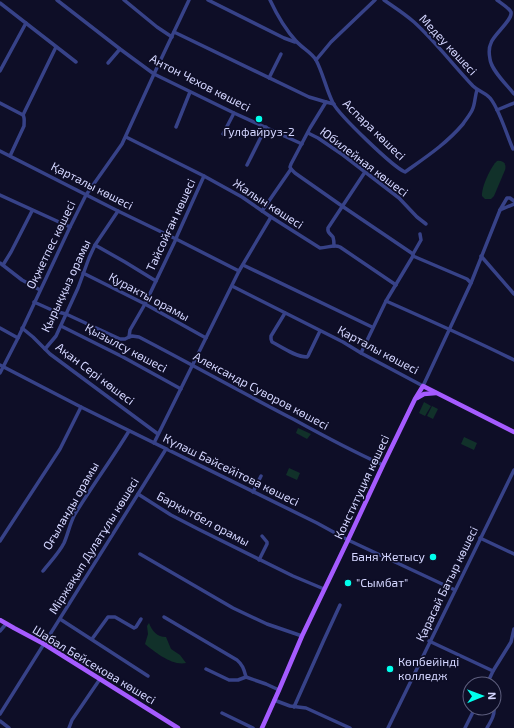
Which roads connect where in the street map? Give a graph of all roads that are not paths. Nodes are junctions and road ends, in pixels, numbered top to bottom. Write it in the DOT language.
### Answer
graph roads {
  1 [pos="58,0"];
  2 [pos="124,0"];
  3 [pos="189,0"];
  4 [pos="208,0"];
  5 [pos="270,0"];
  6 [pos="375,0"];
  7 [pos="384,0"];
  8 [pos="497,0"];
  9 [pos="0,2"];
  10 [pos="26,23"];
  11 [pos="174,32"];
  12 [pos="172,37"];
  13 [pos="296,42"];
  14 [pos="56,47"];
  15 [pos="120,49"];
  16 [pos="281,54"];
  17 [pos="316,60"];
  18 [pos="76,62"];
  19 [pos="108,63"];
  20 [pos="0,71"];
  21 [pos="154,74"];
  22 [pos="270,78"];
  23 [pos="477,90"];
  24 [pos="190,92"];
  25 [pos="514,94"];
  26 [pos="326,102"];
  27 [pos="0,103"];
  28 [pos="514,103"];
  29 [pos="334,104"];
  30 [pos="497,110"];
  31 [pos="234,113"];
  32 [pos="23,115"];
  33 [pos="176,127"];
  34 [pos="266,127"];
  35 [pos="308,133"];
  36 [pos="223,134"];
  37 [pos="126,137"];
  38 [pos="302,144"];
  39 [pos="512,149"];
  40 [pos="0,151"];
  41 [pos="10,156"];
  42 [pos="247,165"];
  43 [pos="291,169"];
  44 [pos="365,172"];
  45 [pos="405,172"];
  46 [pos="204,176"];
  47 [pos="0,195"];
  48 [pos="86,195"];
  49 [pos="514,201"];
  50 [pos="514,204"];
  51 [pos="342,206"];
  52 [pos="32,210"];
  53 [pos="500,210"];
  54 [pos="118,211"];
  55 [pos="262,212"];
  56 [pos="271,217"];
  57 [pos="426,224"];
  58 [pos="70,227"];
  59 [pos="420,234"];
  60 [pos="176,239"];
  61 [pos="95,245"];
  62 [pos="334,246"];
  63 [pos="413,255"];
  64 [pos="481,256"];
  65 [pos="1,264"];
  66 [pos="244,265"];
  67 [pos="239,271"];
  68 [pos="83,274"];
  69 [pos="156,281"];
  70 [pos="471,283"];
  71 [pos="396,285"];
  72 [pos="232,286"];
  73 [pos="40,290"];
  74 [pos="514,294"];
  75 [pos="386,301"];
  76 [pos="34,302"];
  77 [pos="145,304"];
  78 [pos="285,313"];
  79 [pos="66,314"];
  80 [pos="61,326"];
  81 [pos="372,327"];
  82 [pos="0,328"];
  83 [pos="22,328"];
  84 [pos="450,330"];
  85 [pos="320,331"];
  86 [pos="18,338"];
  87 [pos="127,338"];
  88 [pos="206,338"];
  89 [pos="45,349"];
  90 [pos="361,353"];
  91 [pos="514,360"];
  92 [pos="192,365"];
  93 [pos="2,366"];
  94 [pos="0,373"];
  95 [pos="423,386"];
  96 [pos="181,389"];
  97 [pos="437,393"];
  98 [pos="415,399"];
  99 [pos="81,407"];
  100 [pos="129,431"];
  101 [pos="514,432"];
  102 [pos="158,434"];
  103 [pos="154,443"];
  104 [pos="166,449"];
  105 [pos="383,465"];
  106 [pos="514,470"];
  107 [pos="261,476"];
  108 [pos="253,492"];
  109 [pos="138,494"];
  110 [pos="262,536"];
  111 [pos="480,538"];
  112 [pos="348,540"];
  113 [pos="0,541"];
  114 [pos="140,554"];
  115 [pos="514,554"];
  116 [pos="259,560"];
  117 [pos="43,571"];
  118 [pos="324,589"];
  119 [pos="455,590"];
  120 [pos="340,605"];
  121 [pos="164,617"];
  122 [pos="141,618"];
  123 [pos="60,619"];
  124 [pos="0,620"];
  125 [pos="6,624"];
  126 [pos="514,629"];
  127 [pos="0,632"];
  128 [pos="302,636"];
  129 [pos="92,640"];
  130 [pos="429,642"];
  131 [pos="44,644"];
  132 [pos="206,669"];
  133 [pos="493,671"];
  134 [pos="148,676"];
  135 [pos="491,676"];
  136 [pos="246,677"];
  137 [pos="100,679"];
  138 [pos="279,690"];
  139 [pos="274,700"];
  140 [pos="294,706"];
  141 [pos="222,713"];
  142 [pos="0,714"];
  143 [pos="471,716"];
  144 [pos="493,716"];
  145 [pos="0,721"];
  146 [pos="9,728"];
  147 [pos="69,728"];
  148 [pos="178,728"];
  149 [pos="253,728"];
  150 [pos="262,728"];
  151 [pos="350,728"];
  152 [pos="388,728"];
  153 [pos="465,728"];
  154 [pos="487,728"];
  1 -- 15 [label="street, Антон Чехов көшесі"];
  2 -- 12 [label="street"];
  3 -- 11 [label="street, Оқжетпес көшесі"];
  4 -- 13 [label="street"];
  5 -- 13 [label="street, Аспара көшесі"];
  6 -- 17 [label="street"];
  7 -- 23 [label="street, Медеу көшесі"];
  8 -- 25 [label="street"];
  9 -- 10 [label="street"];
  10 -- 14 [label="street"];
  10 -- 20 [label="street"];
  11 -- 12 [label="street, Оқжетпес көшесі"];
  11 -- 22 [label="street"];
  12 -- 21 [label="street, Оқжетпес көшесі"];
  13 -- 17 [label="street, Аспара көшесі"];
  14 -- 18 [label="street"];
  14 -- 32 [label="street"];
  15 -- 19 [label="street"];
  15 -- 21 [label="street, Антон Чехов көшесі"];
  16 -- 22 [label="street"];
  17 -- 29 [label="street, Аспара көшесі"];
  21 -- 24 [label="street, Антон Чехов көшесі"];
  21 -- 37 [label="street, Оқжетпес көшесі"];
  22 -- 26 [label="street"];
  23 -- 30 [label="street, Медеу көшесі"];
  23 -- 45 [label="street, Медеу көшесі"];
  24 -- 31 [label="street, Антон Чехов көшесі"];
  24 -- 33 [label="street"];
  26 -- 29 [label="street"];
  26 -- 35 [label="street"];
  27 -- 32 [label="street"];
  28 -- 30 [label="street"];
  29 -- 45 [label="street, Аспара көшесі"];
  30 -- 39 [label="street, Медеу көшесі"];
  31 -- 34 [label="street, Антон Чехов көшесі"];
  31 -- 36 [label="street"];
  32 -- 41 [label="street"];
  34 -- 38 [label="street, Антон Чехов көшесі"];
  34 -- 42 [label="street"];
  35 -- 38 [label="street"];
  35 -- 44 [label="street, Юбилейная көшесі"];
  37 -- 46 [label="street, Жалын көшесі"];
  37 -- 48 [label="street, Оқжетпес көшесі"];
  38 -- 43 [label="street"];
  40 -- 41 [label="street, Қарталы көшесі"];
  41 -- 48 [label="street, Қарталы көшесі"];
  43 -- 51 [label="street"];
  43 -- 55 [label="street"];
  44 -- 51 [label="street"];
  44 -- 57 [label="street, Юбилейная көшесі"];
  46 -- 55 [label="street, Жалын көшесі"];
  46 -- 60 [label="street, Тайсойған көшесі"];
  47 -- 52 [label="street"];
  48 -- 54 [label="street, Қарталы көшесі"];
  48 -- 58 [label="street, Оқжетпес көшесі"];
  49 -- 53 [label="street"];
  50 -- 53 [label="street"];
  51 -- 62 [label="street"];
  51 -- 63 [label="street"];
  52 -- 58 [label="street"];
  52 -- 65 [label="street"];
  53 -- 64 [label="street, Конституция көшесі"];
  54 -- 60 [label="street, Қарталы көшесі"];
  54 -- 61 [label="street, Қырыққыз орамы"];
  55 -- 56 [label="street, Жалын көшесі"];
  56 -- 62 [label="street, Жалын көшесі"];
  56 -- 66 [label="street"];
  58 -- 73 [label="street, Оқжетпес көшесі"];
  59 -- 63 [label="street"];
  60 -- 67 [label="street, Қарталы көшесі"];
  60 -- 69 [label="street, Тайсойған көшесі"];
  61 -- 68 [label="street, Қырыққыз орамы"];
  61 -- 69 [label="street, Тайсойған көшесі"];
  62 -- 71 [label="street, Жалын көшесі"];
  63 -- 70 [label="street"];
  63 -- 71 [label="street"];
  64 -- 70 [label="street, Конституция көшесі"];
  64 -- 74 [label="street"];
  65 -- 73 [label="street"];
  66 -- 67 [label="street"];
  66 -- 81 [label="street"];
  67 -- 72 [label="street"];
  68 -- 77 [label="street, Қуракты орамы"];
  68 -- 79 [label="street, Қырыққыз орамы"];
  69 -- 77 [label="street, Тайсойған көшесі"];
  70 -- 84 [label="street, Конституция көшесі"];
  71 -- 75 [label="street"];
  72 -- 78 [label="street, Қарталы көшесі"];
  72 -- 88 [label="street"];
  73 -- 76 [label="street, Оқжетпес көшесі"];
  75 -- 81 [label="street"];
  75 -- 84 [label="street"];
  76 -- 79 [label="street, Александр Суворов көшесі"];
  76 -- 83 [label="street, Оқжетпес көшесі"];
  77 -- 87 [label="street, Тайсойған көшесі"];
  77 -- 88 [label="street, Қуракты орамы"];
  78 -- 85 [label="street, Қарталы көшесі"];
  78 -- 85 [label="street"];
  79 -- 80 [label="street, Қырыққыз орамы"];
  79 -- 87 [label="street, Александр Суворов көшесі"];
  80 -- 89 [label="street, Қырыққыз орамы"];
  80 -- 96 [label="street, Қызылсу көшесі"];
  81 -- 90 [label="street"];
  82 -- 86 [label="street"];
  83 -- 86 [label="street, Оқжетпес көшесі"];
  83 -- 89 [label="street, Ақан Сері көшесі"];
  84 -- 91 [label="street"];
  84 -- 95 [label="street, Конституция көшесі"];
  85 -- 90 [label="street, Қарталы көшесі"];
  86 -- 93 [label="street, Оқжетпес көшесі"];
  87 -- 92 [label="street, Александр Суворов көшесі"];
  88 -- 92 [label="street"];
  89 -- 102 [label="street, Ақан Сері көшесі"];
  90 -- 95 [label="street, Қарталы көшесі"];
  92 -- 96 [label="street"];
  92 -- 105 [label="street, Александр Суворов көшесі"];
  93 -- 94 [label="street, Оқжетпес көшесі"];
  93 -- 99 [label="street, Күләш Бәйсейітова көшесі"];
  95 -- 97 [label="main road, Қарталы көшесі"];
  95 -- 98 [label="main road, Конституция көшесі"];
  96 -- 102 [label="street"];
  97 -- 98 [label="main road"];
  97 -- 101 [label="main road, Қарталы көшесі"];
  98 -- 105 [label="main road, Конституция көшесі"];
  99 -- 100 [label="street, Күләш Бәйсейітова көшесі"];
  99 -- 113 [label="street"];
  100 -- 103 [label="street, Күләш Бәйсейітова көшесі"];
  100 -- 117 [label="street, Оғыланды орамы"];
  102 -- 103 [label="street"];
  103 -- 104 [label="street, Күләш Бәйсейітова көшесі"];
  104 -- 108 [label="street, Күләш Бәйсейітова көшесі"];
  104 -- 109 [label="street, Міржақып Дулатұлы көшесі"];
  105 -- 112 [label="main road, Конституция көшесі"];
  106 -- 111 [label="street, Қарасай Батыр көшесі"];
  107 -- 108 [label="street"];
  108 -- 112 [label="street, Күләш Бәйсейітова көшесі"];
  109 -- 116 [label="street, Барқытбел орамы"];
  109 -- 123 [label="street, Міржақып Дулатұлы көшесі"];
  110 -- 116 [label="street, Барқытбел орамы"];
  111 -- 115 [label="street"];
  111 -- 119 [label="street, Қарасай Батыр көшесі"];
  112 -- 118 [label="main road, Конституция көшесі"];
  112 -- 119 [label="street, Күләш Бәйсейітова көшесі"];
  114 -- 128 [label="street"];
  116 -- 118 [label="street, Барқытбел орамы"];
  118 -- 128 [label="main road, Конституция көшесі"];
  119 -- 130 [label="street, Қарасай Батыр көшесі"];
  120 -- 140 [label="street"];
  121 -- 136 [label="street"];
  122 -- 129 [label="street"];
  123 -- 129 [label="street"];
  123 -- 131 [label="street, Міржақып Дулатұлы көшесі"];
  124 -- 125 [label="main road, Шабал Бейсекова көшесі"];
  125 -- 127 [label="street"];
  125 -- 131 [label="main road, Шабал Бейсекова көшесі"];
  126 -- 133 [label="street"];
  128 -- 138 [label="main road, Конституция көшесі"];
  129 -- 134 [label="street"];
  130 -- 133 [label="street"];
  130 -- 152 [label="street, Қарасай Батыр көшесі"];
  131 -- 137 [label="main road, Шабал Бейсекова көшесі"];
  131 -- 142 [label="street, Міржақып Дулатұлы көшесі"];
  132 -- 136 [label="street"];
  133 -- 135 [label="street"];
  136 -- 138 [label="street"];
  137 -- 147 [label="street"];
  137 -- 148 [label="main road, Шабал Бейсекова көшесі"];
  138 -- 139 [label="main road, Конституция көшесі"];
  139 -- 140 [label="street"];
  139 -- 150 [label="main road, Конституция көшесі"];
  140 -- 151 [label="street"];
  141 -- 149 [label="street"];
  143 -- 153 [label="street"];
  144 -- 154 [label="street"];
  145 -- 146 [label="street"];
}
